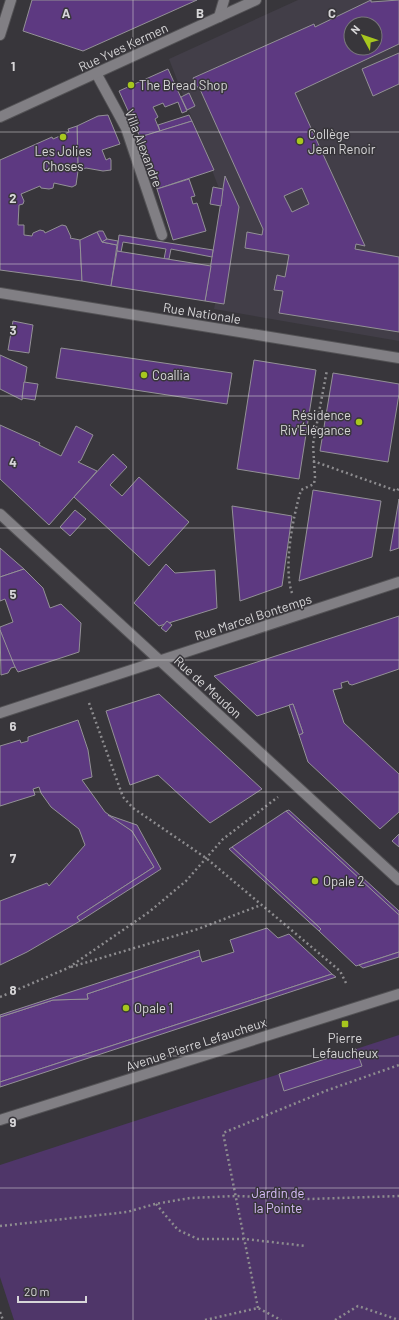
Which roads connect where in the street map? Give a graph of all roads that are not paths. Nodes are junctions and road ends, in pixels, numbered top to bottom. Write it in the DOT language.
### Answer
graph roads {
  1 [pos="11,0"];
  2 [pos="224,0"];
  3 [pos="256,0"];
  4 [pos="219,17"];
  5 [pos="0,36"];
  6 [pos="96,73"];
  7 [pos="0,117"];
  8 [pos="162,235"];
  9 [pos="0,293"];
  10 [pos="399,358"];
  11 [pos="0,514"];
  12 [pos="399,582"];
  13 [pos="161,662"];
  14 [pos="0,713"];
  15 [pos="399,880"];
  16 [pos="399,994"];
  17 [pos="0,1120"];
  1 -- 5 [label="street"];
  2 -- 4 [label="street"];
  3 -- 4 [label="street, Rue Yves Kermen"];
  4 -- 6 [label="street, Rue Yves Kermen"];
  6 -- 7 [label="street, Rue Yves Kermen"];
  6 -- 8 [label="street, Villa Alexandre"];
  9 -- 10 [label="street, Rue Nationale"];
  11 -- 13 [label="street, Rue de Meudon"];
  12 -- 13 [label="street, Rue Marcel Bontemps"];
  13 -- 14 [label="street, Rue Marcel Bontemps"];
  13 -- 15 [label="street, Rue de Meudon"];
  16 -- 17 [label="street, Avenue Pierre Lefaucheux"];
}
